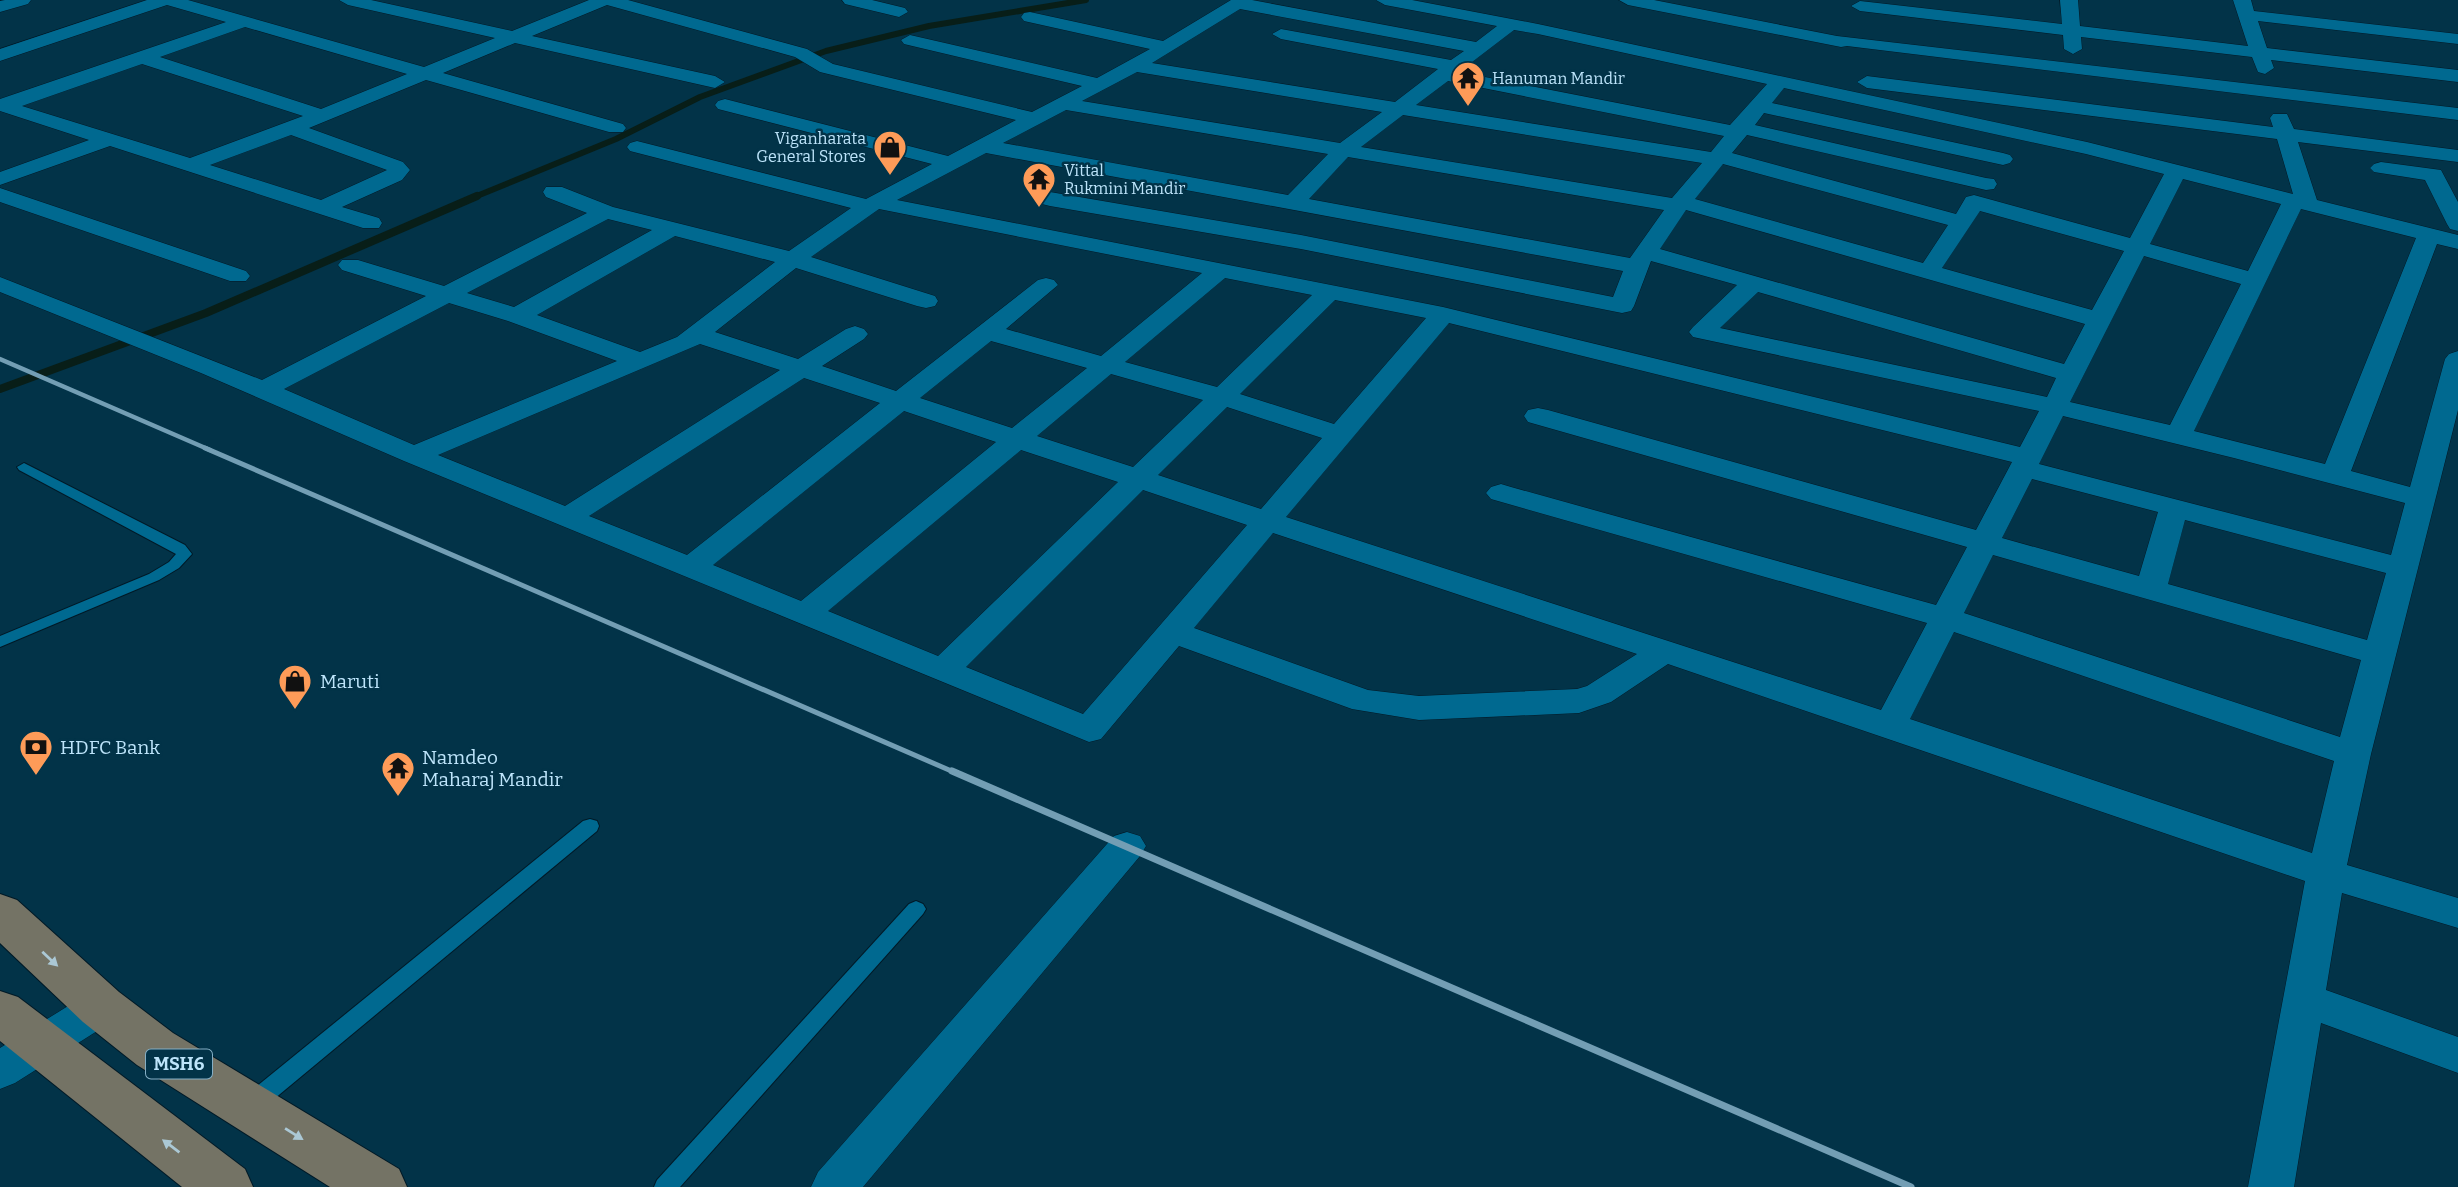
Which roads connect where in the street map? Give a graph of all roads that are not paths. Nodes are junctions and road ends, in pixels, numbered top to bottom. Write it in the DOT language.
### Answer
graph roads {
  1 [pos="22,0"];
  2 [pos="166,0"];
  3 [pos="348,0"];
  4 [pos="606,0"];
  5 [pos="851,0"];
  6 [pos="1385,0"];
  7 [pos="1628,0"];
  8 [pos="2070,0"];
  9 [pos="1411,2"];
  10 [pos="1858,2"];
  11 [pos="0,7"];
  12 [pos="2245,8"];
  13 [pos="1957,9"];
  14 [pos="1240,10"];
  15 [pos="899,12"];
  16 [pos="1030,17"];
  17 [pos="246,21"];
  18 [pos="1511,24"];
  19 [pos="1265,30"];
  20 [pos="2071,30"];
  21 [pos="0,36"];
  22 [pos="516,36"];
  23 [pos="2451,38"];
  24 [pos="910,40"];
  25 [pos="33,44"];
  26 [pos="1840,45"];
  27 [pos="1167,47"];
  28 [pos="1479,48"];
  29 [pos="2260,53"];
  30 [pos="0,55"];
  31 [pos="140,57"];
  32 [pos="1134,66"];
  33 [pos="2458,68"];
  34 [pos="1446,70"];
  35 [pos="423,74"];
  36 [pos="2458,76"];
  37 [pos="715,82"];
  38 [pos="1779,82"];
  39 [pos="1098,84"];
  40 [pos="2079,89"];
  41 [pos="1816,90"];
  42 [pos="2272,91"];
  43 [pos="725,104"];
  44 [pos="1065,104"];
  45 [pos="2,105"];
  46 [pos="1759,106"];
  47 [pos="1398,107"];
  48 [pos="2458,114"];
  49 [pos="320,115"];
  50 [pos="1036,119"];
  51 [pos="291,128"];
  52 [pos="616,128"];
  53 [pos="1738,130"];
  54 [pos="2019,133"];
  55 [pos="2286,134"];
  56 [pos="111,139"];
  57 [pos="984,146"];
  58 [pos="638,147"];
  59 [pos="2087,148"];
  60 [pos="1343,150"];
  61 [pos="2292,156"];
  62 [pos="2458,156"];
  63 [pos="1718,157"];
  64 [pos="2003,159"];
  65 [pos="2318,160"];
  66 [pos="952,163"];
  67 [pos="194,164"];
  68 [pos="1084,164"];
  69 [pos="2356,165"];
  70 [pos="2177,170"];
  71 [pos="0,179"];
  72 [pos="554,192"];
  73 [pos="1980,193"];
  74 [pos="0,195"];
  75 [pos="1050,199"];
  76 [pos="1294,202"];
  77 [pos="2300,202"];
  78 [pos="872,204"];
  79 [pos="1680,204"];
  80 [pos="2453,205"];
  81 [pos="323,207"];
  82 [pos="1325,207"];
  83 [pos="605,212"];
  84 [pos="1961,222"];
  85 [pos="371,223"];
  86 [pos="2458,224"];
  87 [pos="671,229"];
  88 [pos="1019,230"];
  89 [pos="2430,234"];
  90 [pos="1301,242"];
  91 [pos="2458,242"];
  92 [pos="2136,249"];
  93 [pos="793,259"];
  94 [pos="1641,259"];
  95 [pos="350,265"];
  96 [pos="1222,269"];
  97 [pos="1928,272"];
  98 [pos="238,275"];
  99 [pos="1276,279"];
  100 [pos="2255,280"];
  101 [pos="1753,283"];
  102 [pos="0,284"];
  103 [pos="1046,285"];
  104 [pos="1331,290"];
  105 [pos="446,293"];
  106 [pos="926,301"];
  107 [pos="1443,314"];
  108 [pos="517,316"];
  109 [pos="2100,320"];
  110 [pos="1922,331"];
  111 [pos="987,332"];
  112 [pos="696,334"];
  113 [pos="855,334"];
  114 [pos="2458,359"];
  115 [pos="641,361"];
  116 [pos="1105,366"];
  117 [pos="801,370"];
  118 [pos="1900,371"];
  119 [pos="2071,374"];
  120 [pos="263,390"];
  121 [pos="1223,397"];
  122 [pos="900,401"];
  123 [pos="2055,405"];
  124 [pos="1538,416"];
  125 [pos="2179,434"];
  126 [pos="1340,435"];
  127 [pos="1019,438"];
  128 [pos="414,455"];
  129 [pos="2025,463"];
  130 [pos="24,467"];
  131 [pos="2335,474"];
  132 [pos="1140,479"];
  133 [pos="1501,493"];
  134 [pos="2422,499"];
  135 [pos="2175,507"];
  136 [pos="567,517"];
  137 [pos="1266,522"];
  138 [pos="1984,544"];
  139 [pos="691,567"];
  140 [pos="2404,568"];
  141 [pos="2151,590"];
  142 [pos="805,614"];
  143 [pos="1945,618"];
  144 [pos="1172,632"];
  145 [pos="0,642"];
  146 [pos="1664,651"];
  147 [pos="2381,655"];
  148 [pos="943,670"];
  149 [pos="1890,725"];
  150 [pos="2353,754"];
  151 [pos="590,826"];
  152 [pos="1127,846"];
  153 [pos="2326,873"];
  154 [pos="916,909"];
  155 [pos="0,913"];
  156 [pos="2458,914"];
  157 [pos="2304,999"];
  158 [pos="101,1007"];
  159 [pos="0,1012"];
  160 [pos="2458,1055"];
  161 [pos="20,1058"];
  162 [pos="249,1107"];
  163 [pos="225,1187"];
  164 [pos="379,1187"];
  165 [pos="665,1187"];
  166 [pos="834,1187"];
  167 [pos="2271,1187"];
  1 -- 11 [label="street"];
  2 -- 17 [label="street"];
  2 -- 25 [label="street"];
  3 -- 22 [label="street"];
  4 -- 22 [label="street"];
  4 -- 50 [label="street"];
  5 -- 15 [label="street"];
  6 -- 9 [label="street"];
  7 -- 26 [label="street"];
  8 -- 20 [label="street"];
  9 -- 18 [label="street"];
  10 -- 13 [label="street"];
  10 -- 26 [label="street"];
  12 -- 23 [label="street"];
  12 -- 29 [label="street"];
  13 -- 20 [label="street"];
  14 -- 27 [label="street"];
  14 -- 28 [label="street"];
  16 -- 27 [label="street"];
  17 -- 31 [label="street"];
  17 -- 35 [label="street"];
  18 -- 28 [label="street"];
  18 -- 38 [label="street"];
  19 -- 34 [label="street"];
  20 -- 29 [label="street"];
  20 -- 40 [label="street"];
  21 -- 25 [label="street"];
  22 -- 35 [label="street"];
  22 -- 37 [label="street"];
  23 -- 33 [label="street"];
  24 -- 39 [label="street"];
  25 -- 30 [label="street"];
  26 -- 40 [label="street"];
  27 -- 32 [label="street"];
  28 -- 34 [label="street"];
  29 -- 36 [label="street"];
  29 -- 42 [label="street"];
  31 -- 45 [label="street"];
  31 -- 49 [label="street"];
  32 -- 39 [label="street"];
  32 -- 47 [label="street"];
  34 -- 47 [label="street"];
  34 -- 53 [label="street"];
  35 -- 49 [label="street"];
  35 -- 52 [label="street"];
  38 -- 41 [label="street"];
  38 -- 46 [label="street"];
  39 -- 44 [label="street"];
  40 -- 41 [label="street"];
  40 -- 42 [label="street"];
  40 -- 55 [label="street"];
  40 -- 59 [label="street"];
  41 -- 54 [label="street"];
  42 -- 48 [label="street"];
  42 -- 55 [label="street"];
  43 -- 66 [label="street"];
  44 -- 50 [label="street"];
  44 -- 60 [label="street"];
  45 -- 56 [label="street"];
  46 -- 53 [label="street"];
  46 -- 64 [label="street"];
  47 -- 60 [label="street"];
  47 -- 63 [label="street"];
  49 -- 51 [label="street"];
  50 -- 57 [label="street"];
  51 -- 67 [label="street"];
  51 -- 81 [label="street"];
  53 -- 63 [label="street"];
  53 -- 73 [label="street"];
  54 -- 59 [label="street"];
  54 -- 64 [label="street"];
  55 -- 61 [label="street"];
  55 -- 62 [label="street"];
  56 -- 67 [label="street"];
  56 -- 71 [label="street"];
  57 -- 66 [label="street"];
  57 -- 68 [label="street"];
  58 -- 78 [label="street"];
  59 -- 70 [label="street"];
  60 -- 76 [label="street"];
  60 -- 79 [label="street"];
  61 -- 65 [label="street"];
  61 -- 77 [label="street"];
  63 -- 79 [label="street"];
  63 -- 84 [label="street"];
  64 -- 73 [label="street"];
  66 -- 78 [label="street"];
  67 -- 81 [label="street"];
  68 -- 75 [label="street"];
  68 -- 76 [label="street"];
  69 -- 80 [label="street"];
  70 -- 77 [label="street"];
  70 -- 92 [label="street"];
  72 -- 83 [label="street"];
  73 -- 84 [label="street"];
  73 -- 92 [label="street"];
  74 -- 98 [label="street"];
  75 -- 88 [label="street"];
  75 -- 90 [label="street"];
  76 -- 82 [label="street"];
  77 -- 89 [label="street"];
  77 -- 100 [label="street"];
  78 -- 88 [label="street"];
  78 -- 93 [label="street"];
  79 -- 94 [label="street"];
  79 -- 97 [label="street"];
  80 -- 86 [label="street"];
  81 -- 85 [label="street"];
  82 -- 90 [label="street"];
  82 -- 94 [label="street"];
  83 -- 87 [label="street"];
  83 -- 105 [label="street"];
  84 -- 97 [label="street"];
  87 -- 93 [label="street"];
  87 -- 108 [label="street"];
  88 -- 96 [label="street"];
  89 -- 91 [label="street"];
  89 -- 131 [label="street"];
  90 -- 94 [label="street"];
  90 -- 99 [label="street"];
  92 -- 100 [label="street"];
  92 -- 109 [label="street"];
  93 -- 106 [label="street"];
  93 -- 112 [label="street"];
  94 -- 101 [label="street"];
  95 -- 105 [label="street"];
  96 -- 99 [label="street"];
  96 -- 116 [label="street"];
  97 -- 109 [label="street"];
  99 -- 104 [label="street"];
  100 -- 125 [label="street"];
  101 -- 110 [label="street"];
  101 -- 118 [label="street"];
  102 -- 120 [label="street"];
  103 -- 111 [label="street"];
  104 -- 107 [label="street"];
  104 -- 121 [label="street"];
  105 -- 108 [label="street"];
  105 -- 120 [label="street"];
  107 -- 126 [label="street"];
  107 -- 129 [label="street"];
  108 -- 115 [label="street"];
  109 -- 119 [label="street"];
  110 -- 118 [label="street"];
  110 -- 119 [label="street"];
  111 -- 116 [label="street"];
  111 -- 122 [label="street"];
  112 -- 115 [label="street"];
  112 -- 117 [label="street"];
  113 -- 117 [label="street"];
  114 -- 134 [label="street"];
  115 -- 128 [label="street"];
  116 -- 121 [label="street"];
  116 -- 127 [label="street"];
  117 -- 122 [label="street"];
  117 -- 136 [label="street"];
  118 -- 123 [label="street"];
  119 -- 123 [label="street"];
  120 -- 128 [label="street"];
  121 -- 126 [label="street"];
  121 -- 132 [label="street"];
  122 -- 127 [label="street"];
  122 -- 139 [label="street"];
  123 -- 125 [label="street"];
  123 -- 129 [label="street"];
  124 -- 138 [label="street"];
  125 -- 131 [label="street"];
  126 -- 137 [label="street"];
  127 -- 132 [label="street"];
  127 -- 142 [label="street"];
  128 -- 136 [label="street"];
  129 -- 135 [label="street"];
  129 -- 138 [label="street"];
  130 -- 145 [label="lane"];
  131 -- 134 [label="street"];
  132 -- 137 [label="street"];
  132 -- 148 [label="street"];
  133 -- 143 [label="street"];
  134 -- 140 [label="street"];
  135 -- 140 [label="street"];
  135 -- 141 [label="street"];
  136 -- 139 [label="street"];
  137 -- 144 [label="street"];
  137 -- 146 [label="street"];
  138 -- 141 [label="street"];
  138 -- 143 [label="street"];
  139 -- 142 [label="street"];
  140 -- 147 [label="street"];
  141 -- 147 [label="street"];
  142 -- 148 [label="street"];
  143 -- 149 [label="street"];
  143 -- 150 [label="street"];
  144 -- 146 [label="street"];
  144 -- 148 [label="street"];
  146 -- 149 [label="street"];
  147 -- 150 [label="street"];
  149 -- 153 [label="street"];
  150 -- 153 [label="street"];
  151 -- 162 [label="lane"];
  152 -- 166 [label="street"];
  153 -- 156 [label="street"];
  153 -- 157 [label="street"];
  154 -- 165 [label="lane"];
  155 -- 158 [label="main road, MSH6, one-way"];
  157 -- 160 [label="street"];
  157 -- 167 [label="street"];
  158 -- 161 [label="street"];
  158 -- 162 [label="main road, MSH6"];
  159 -- 161 [label="main road"];
  163 -- 161 [label="main road, one-way"];
  162 -- 164 [label="main road, MSH6, one-way"];
}
